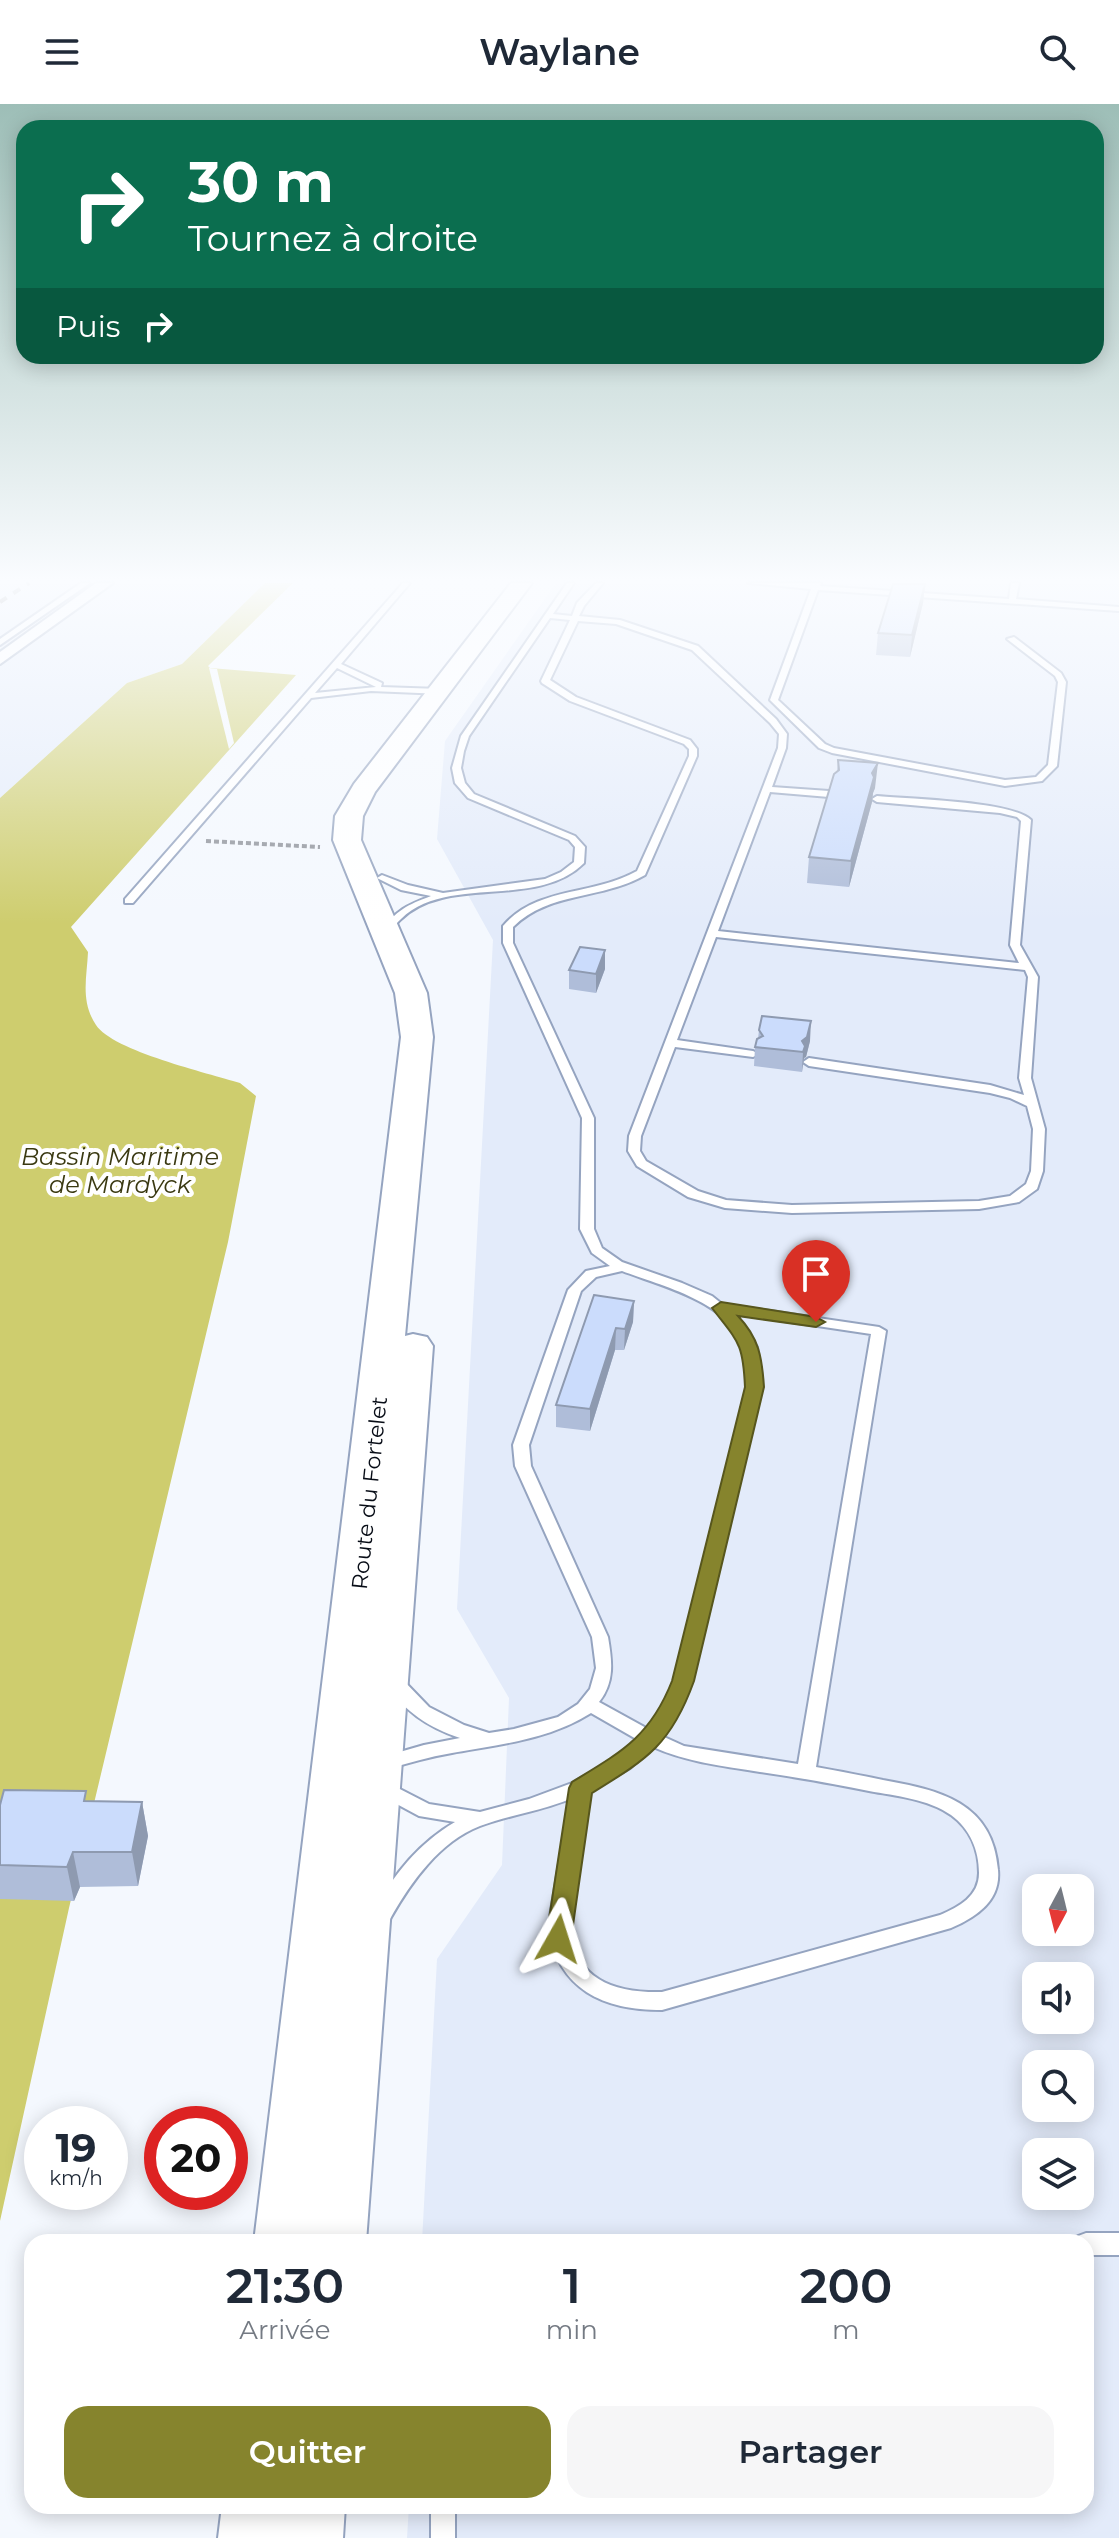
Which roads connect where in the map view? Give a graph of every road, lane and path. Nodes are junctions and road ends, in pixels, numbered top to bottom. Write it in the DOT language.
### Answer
graph roads {
  1 [pos="310,696"];
  2 [pos="436,697"];
  3 [pos="492,697"];
  4 [pos="570,697"];
  5 [pos="747,697"];
  6 [pos="775,697"];
  7 [pos="1060,697"];
  8 [pos="382,766"];
  9 [pos="767,789"];
  10 [pos="829,794"];
  11 [pos="877,799"];
  12 [pos="184,836"];
  13 [pos="349,846"];
  14 [pos="451,894"];
  15 [pos="129,901"];
  16 [pos="389,908"];
  17 [pos="714,934"];
  18 [pos="1029,967"];
  19 [pos="673,1043"];
  20 [pos="753,1054"];
  21 [pos="809,1062"];
  22 [pos="1032,1104"];
  23 [pos="623,1267"];
  24 [pos="721,1308"];
  25 [pos="384,1666"];
  26 [pos="588,1704"];
  27 [pos="498,1739"];
  28 [pos="651,1739"];
  29 [pos="358,1771"];
  30 [pos="806,1772"];
  31 [pos="581,1788"];
  32 [pos="495,1814"];
  33 [pos="359,1955"];
  34 [pos="287,2234"];
  35 [pos="335,2234"];
  36 [pos="1094,2244"];
  37 [pos="1119,2244"];
  38 [pos="256,2514"];
  39 [pos="309,2514"];
  40 [pos="443,2514"];
  41 [pos="254,2538"];
  42 [pos="307,2538"];
  43 [pos="443,2538"];
  1 -- 12 [label="lane"];
  2 -- 8 [label="main road, Route du Fortelet"];
  3 -- 14 [label="lane"];
  4 -- 23 [label="lane"];
  5 -- 9 [label="lane"];
  6 -- 7 [label="lane"];
  8 -- 13 [label="main road, Route du Fortelet"];
  8 -- 16 [label="main road, Route du Fortelet"];
  9 -- 10 [label="lane"];
  9 -- 17 [label="lane"];
  11 -- 18 [label="lane"];
  12 -- 13 [label="path"];
  12 -- 15 [label="lane"];
  13 -- 16 [label="main road, Route du Fortelet"];
  14 -- 16 [label="lane"];
  14 -- 16 [label="lane"];
  16 -- 25 [label="main road, Route du Fortelet"];
  16 -- 29 [label="main road, Route du Fortelet"];
  17 -- 18 [label="lane"];
  17 -- 19 [label="lane"];
  18 -- 22 [label="lane"];
  19 -- 20 [label="lane"];
  19 -- 22 [label="lane"];
  21 -- 22 [label="lane"];
  23 -- 24 [label="lane"];
  23 -- 26 [label="lane"];
  24 -- 28 [label="lane"];
  24 -- 30 [label="lane"];
  25 -- 27 [label="lane"];
  25 -- 29 [label="main road, Route du Fortelet"];
  26 -- 27 [label="lane"];
  26 -- 28 [label="lane"];
  27 -- 29 [label="lane"];
  28 -- 30 [label="lane"];
  28 -- 31 [label="lane"];
  29 -- 32 [label="lane"];
  29 -- 33 [label="main road, Route du Fortelet"];
  29 -- 34 [label="main road, Route du Fortelet"];
  30 -- 31 [label="lane"];
  31 -- 32 [label="lane"];
  32 -- 33 [label="lane"];
  33 -- 35 [label="main road, Route du Fortelet"];
  36 -- 37 [label="lane"];
  38 -- 41 [label="main road"];
  39 -- 42 [label="main road"];
  40 -- 43 [label="lane"];
}
